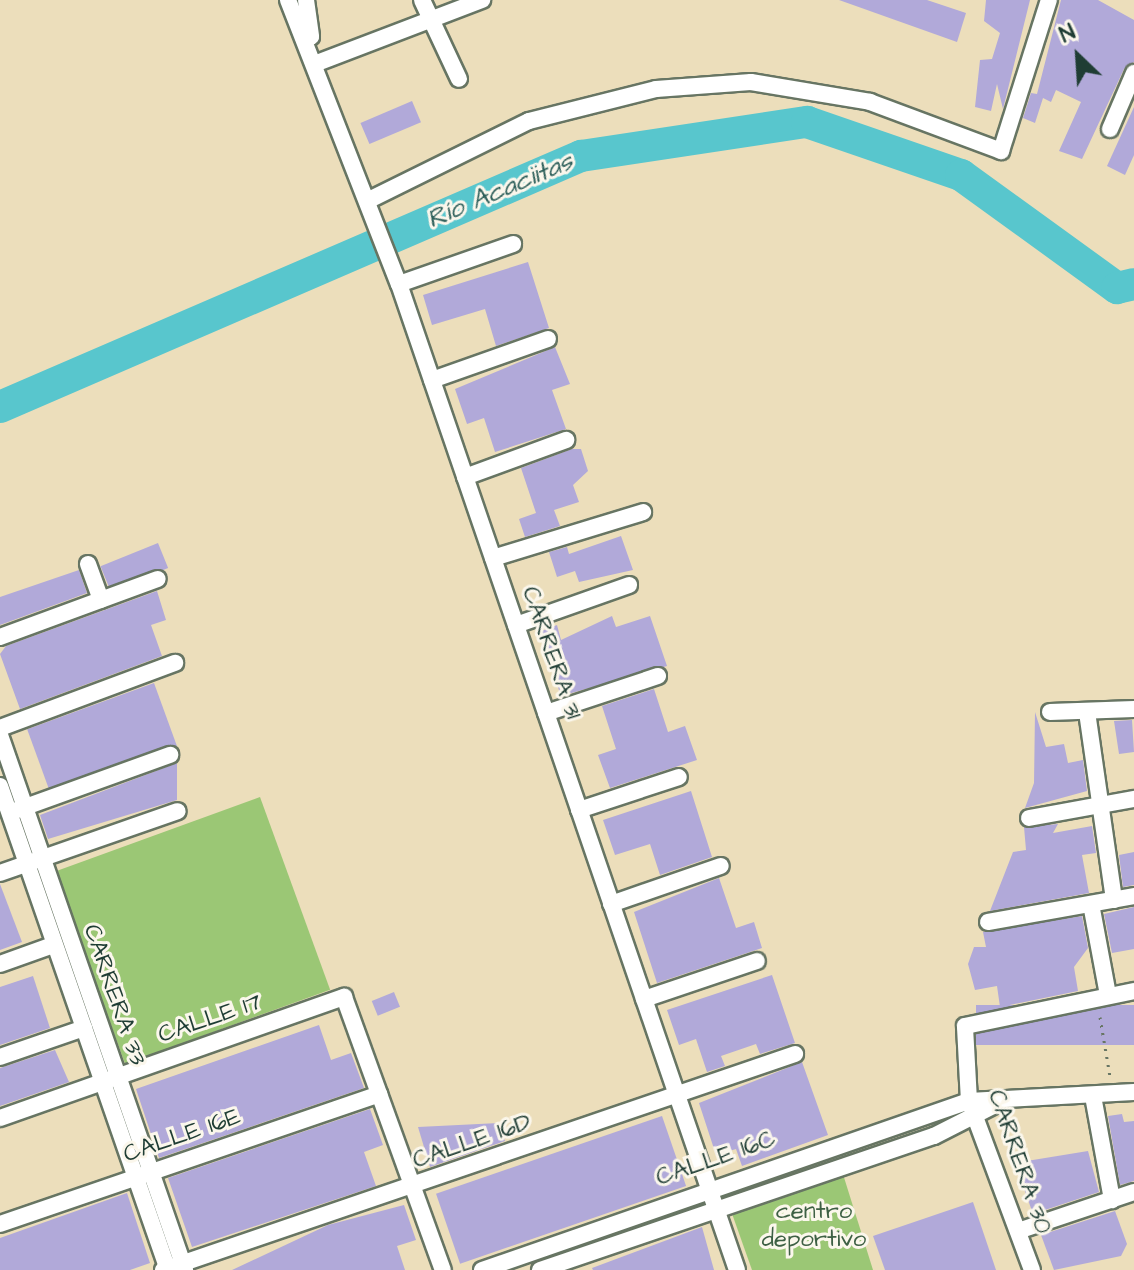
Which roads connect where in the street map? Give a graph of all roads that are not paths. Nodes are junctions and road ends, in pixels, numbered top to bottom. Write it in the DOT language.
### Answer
graph roads {
  1 [pos="288,0"];
  2 [pos="306,0"];
  3 [pos="422,0"];
  4 [pos="482,0"];
  5 [pos="1049,0"];
  6 [pos="430,21"];
  7 [pos="316,58"];
  8 [pos="1134,73"];
  9 [pos="459,79"];
  10 [pos="1110,129"];
  11 [pos="370,204"];
  12 [pos="513,244"];
  13 [pos="397,276"];
  14 [pos="548,339"];
  15 [pos="432,380"];
  16 [pos="566,440"];
  17 [pos="465,477"];
  18 [pos="643,512"];
  19 [pos="493,558"];
  20 [pos="88,564"];
  21 [pos="158,579"];
  22 [pos="629,585"];
  23 [pos="101,600"];
  24 [pos="516,625"];
  25 [pos="0,637"];
  26 [pos="175,663"];
  27 [pos="658,676"];
  28 [pos="1134,709"];
  29 [pos="1050,712"];
  30 [pos="1087,712"];
  31 [pos="546,713"];
  32 [pos="0,728"];
  33 [pos="0,735"];
  34 [pos="170,755"];
  35 [pos="679,777"];
  36 [pos="0,786"];
  37 [pos="1134,799"];
  38 [pos="1099,805"];
  39 [pos="17,810"];
  40 [pos="579,810"];
  41 [pos="178,811"];
  42 [pos="1029,818"];
  43 [pos="34,861"];
  44 [pos="721,866"];
  45 [pos="0,873"];
  46 [pos="1134,896"];
  47 [pos="1114,900"];
  48 [pos="611,904"];
  49 [pos="1091,904"];
  50 [pos="988,922"];
  51 [pos="53,945"];
  52 [pos="757,961"];
  53 [pos="0,964"];
  54 [pos="1134,991"];
  55 [pos="1102,996"];
  56 [pos="644,999"];
  57 [pos="84,1028"];
  58 [pos="795,1054"];
  59 [pos="0,1057"];
  60 [pos="110,1080"];
  61 [pos="1134,1092"];
  62 [pos="379,1094"];
  63 [pos="1093,1096"];
  64 [pos="677,1097"];
  65 [pos="969,1101"];
  66 [pos="995,1105"];
  67 [pos="0,1118"];
  68 [pos="976,1120"];
  69 [pos="143,1175"];
  70 [pos="707,1187"];
  71 [pos="413,1188"];
  72 [pos="1134,1192"];
  73 [pos="1112,1200"];
  74 [pos="717,1210"];
  75 [pos="0,1224"];
  76 [pos="1018,1231"];
  77 [pos="173,1268"];
  78 [pos="443,1270"];
  79 [pos="482,1270"];
  80 [pos="540,1270"];
  81 [pos="737,1270"];
  82 [pos="1032,1270"];
  1 -- 7 [label="street, CARRERA 31"];
  2 -- 7 [label="street, CARRERA 31"];
  3 -- 6 [label="street"];
  4 -- 6 [label="street"];
  5 -- 11 [label="street"];
  6 -- 7 [label="street"];
  6 -- 9 [label="street"];
  7 -- 11 [label="street, CARRERA 31"];
  8 -- 10 [label="street"];
  11 -- 13 [label="street, CARRERA 31"];
  12 -- 13 [label="street"];
  13 -- 15 [label="street, CARRERA 31"];
  14 -- 15 [label="street"];
  15 -- 17 [label="street, CARRERA 31"];
  16 -- 17 [label="street"];
  17 -- 19 [label="street, CARRERA 31"];
  18 -- 19 [label="street"];
  19 -- 24 [label="street, CARRERA 31"];
  20 -- 23 [label="street"];
  21 -- 23 [label="street"];
  22 -- 24 [label="street"];
  23 -- 25 [label="street"];
  24 -- 31 [label="street, CARRERA 31"];
  26 -- 32 [label="street"];
  27 -- 31 [label="street"];
  28 -- 30 [label="street"];
  29 -- 30 [label="street"];
  30 -- 38 [label="street"];
  31 -- 40 [label="street, CARRERA 31"];
  33 -- 39 [label="street, CARRERA 33"];
  34 -- 39 [label="street"];
  35 -- 40 [label="street"];
  36 -- 39 [label="street, CARRERA 33"];
  37 -- 38 [label="street"];
  38 -- 42 [label="street"];
  38 -- 47 [label="street"];
  39 -- 43 [label="street, CARRERA 33"];
  40 -- 48 [label="street, CARRERA 31"];
  41 -- 43 [label="street"];
  43 -- 45 [label="street"];
  43 -- 51 [label="street, CARRERA 33"];
  43 -- 60 [label="street, CARRERA 33"];
  44 -- 48 [label="street"];
  46 -- 47 [label="street"];
  47 -- 49 [label="street"];
  48 -- 56 [label="street, CARRERA 31"];
  49 -- 50 [label="street"];
  49 -- 55 [label="street"];
  51 -- 53 [label="street"];
  51 -- 57 [label="street, CARRERA 33"];
  52 -- 56 [label="street"];
  54 -- 55 [label="street"];
  55 -- 65 [label="street, CARRERA 30"];
  56 -- 64 [label="street, CARRERA 31"];
  57 -- 59 [label="street"];
  57 -- 60 [label="street, CARRERA 33"];
  58 -- 64 [label="street, CALLE 16D"];
  60 -- 62 [label="street, CALLE 17"];
  60 -- 67 [label="street, CALLE 17"];
  60 -- 69 [label="street, CARRERA 33"];
  61 -- 63 [label="street"];
  62 -- 69 [label="street, CALLE 16E"];
  62 -- 71 [label="street"];
  63 -- 66 [label="street"];
  63 -- 73 [label="street"];
  64 -- 70 [label="street, CARRERA 31"];
  64 -- 71 [label="street, CALLE 16D"];
  65 -- 66 [label="street"];
  65 -- 68 [label="street, CARRERA 30"];
  65 -- 70 [label="street, CALLE 16C"];
  66 -- 68 [label="street, CALLE 16C"];
  68 -- 74 [label="street, CALLE 16C"];
  68 -- 76 [label="street, CARRERA 30"];
  69 -- 75 [label="street, CALLE 16E"];
  69 -- 77 [label="street, CARRERA 33"];
  70 -- 74 [label="street, CARRERA 31"];
  70 -- 79 [label="street, CALLE 16C"];
  71 -- 77 [label="street, CALLE 16D"];
  71 -- 78 [label="street"];
  72 -- 73 [label="street"];
  73 -- 76 [label="street"];
  74 -- 80 [label="street, CALLE 16C"];
  74 -- 81 [label="street, CARRERA 31"];
  76 -- 82 [label="street, CARRERA 30"];
}
